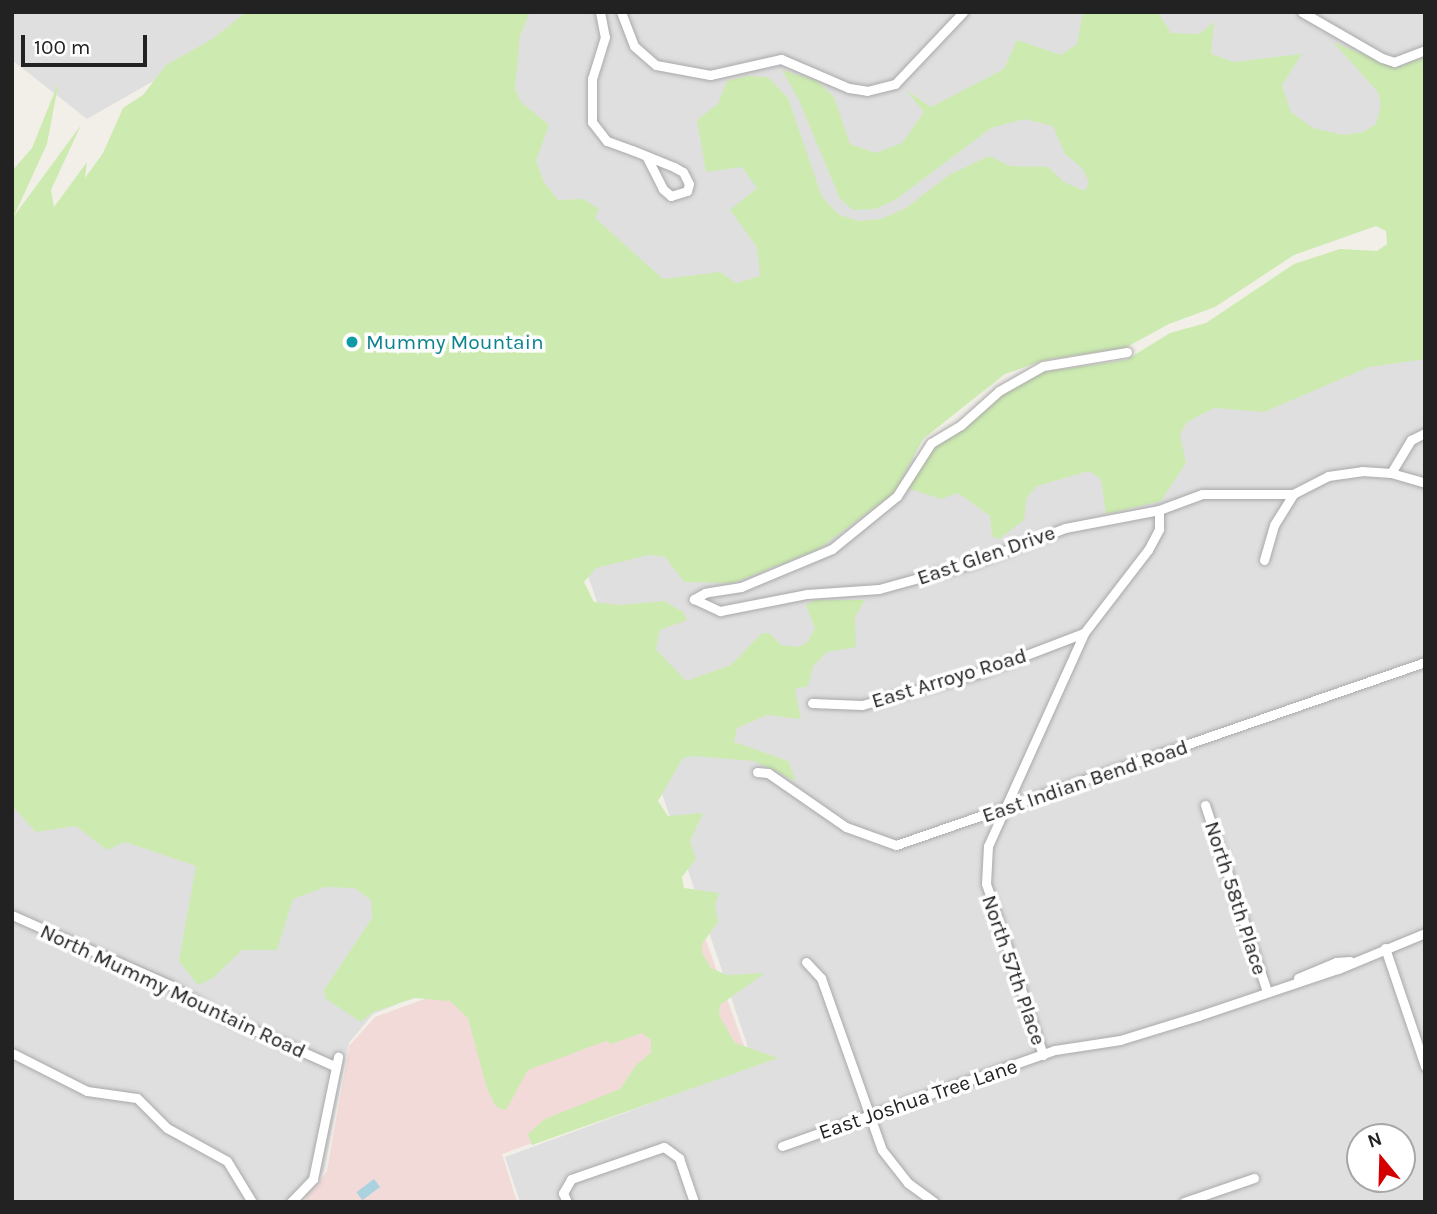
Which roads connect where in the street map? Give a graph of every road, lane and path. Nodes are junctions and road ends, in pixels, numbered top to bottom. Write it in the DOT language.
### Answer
graph roads {
  1 [pos="600,12"];
  2 [pos="621,12"];
  3 [pos="963,12"];
  4 [pos="1302,12"];
  5 [pos="1425,50"];
  6 [pos="646,156"];
  7 [pos="1127,352"];
  8 [pos="1425,433"];
  9 [pos="1391,473"];
  10 [pos="1425,483"];
  11 [pos="1293,494"];
  12 [pos="1159,510"];
  13 [pos="1264,560"];
  14 [pos="1083,634"];
  15 [pos="1425,662"];
  16 [pos="812,703"];
  17 [pos="757,772"];
  18 [pos="1205,804"];
  19 [pos="1005,809"];
  20 [pos="12,915"];
  21 [pos="1425,933"];
  22 [pos="1385,948"];
  23 [pos="806,962"];
  24 [pos="1267,991"];
  25 [pos="12,1053"];
  26 [pos="1043,1055"];
  27 [pos="1425,1066"];
  28 [pos="870,1116"];
  29 [pos="782,1146"];
  30 [pos="1254,1178"];
  31 [pos="252,1202"];
  32 [pos="291,1202"];
  33 [pos="566,1202"];
  34 [pos="694,1202"];
  35 [pos="934,1202"];
  36 [pos="1184,1202"];
  1 -- 6 [label="street"];
  2 -- 3 [label="street"];
  4 -- 5 [label="street"];
  6 -- 6 [label="street"];
  7 -- 12 [label="street, East Glen Drive"];
  8 -- 9 [label="street"];
  9 -- 10 [label="street, East Glen Drive"];
  9 -- 11 [label="street, East Glen Drive"];
  11 -- 12 [label="street, East Glen Drive"];
  11 -- 13 [label="street"];
  12 -- 14 [label="street, North 57th Place"];
  14 -- 16 [label="street, East Arroyo Road"];
  14 -- 19 [label="street, North 57th Place"];
  15 -- 19 [label="street, East Indian Bend Road"];
  17 -- 19 [label="street, East Indian Bend Road"];
  18 -- 24 [label="street, North 58th Place"];
  19 -- 26 [label="street, North 57th Place"];
  20 -- 32 [label="street, North Mummy Mountain Road"];
  21 -- 22 [label="street, East Joshua Tree Lane"];
  22 -- 24 [label="street, East Joshua Tree Lane"];
  22 -- 27 [label="street"];
  23 -- 28 [label="street"];
  24 -- 26 [label="street, East Joshua Tree Lane"];
  25 -- 31 [label="street"];
  26 -- 28 [label="street, East Joshua Tree Lane"];
  28 -- 29 [label="street, East Joshua Tree Lane"];
  28 -- 35 [label="street"];
  30 -- 36 [label="street"];
  33 -- 34 [label="street"];
}
